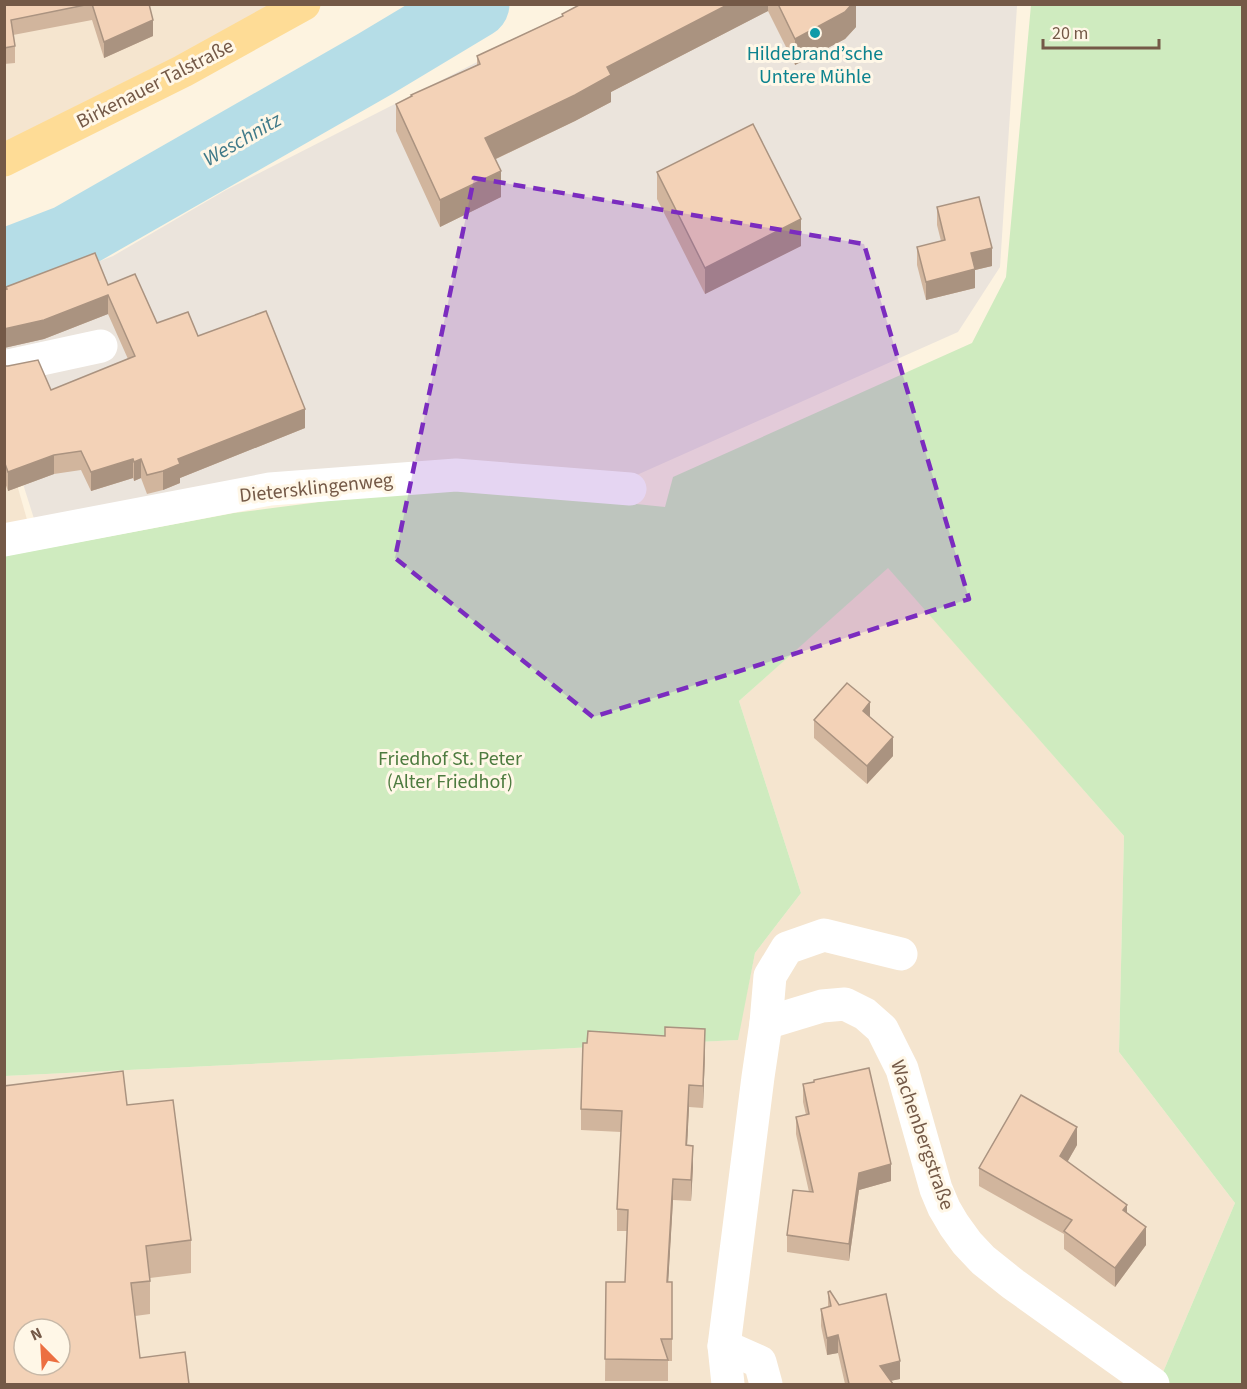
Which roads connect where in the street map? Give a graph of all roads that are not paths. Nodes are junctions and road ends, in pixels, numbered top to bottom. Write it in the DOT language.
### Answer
graph roads {
  1 [pos="304,4"];
  2 [pos="4,160"];
  3 [pos="101,346"];
  4 [pos="4,367"];
  5 [pos="630,489"];
  6 [pos="4,540"];
  7 [pos="901,954"];
  8 [pos="766,1023"];
  9 [pos="724,1346"];
  10 [pos="728,1384"];
  11 [pos="766,1384"];
  12 [pos="1153,1384"];
  1 -- 2 [label="main road, Birkenauer Talstraße"];
  3 -- 4 [label="street"];
  5 -- 6 [label="street, Dietersklingenweg"];
  7 -- 8 [label="street"];
  8 -- 9 [label="street"];
  8 -- 12 [label="street, Wachenbergstraße"];
  9 -- 10 [label="street"];
  9 -- 11 [label="street"];
}
